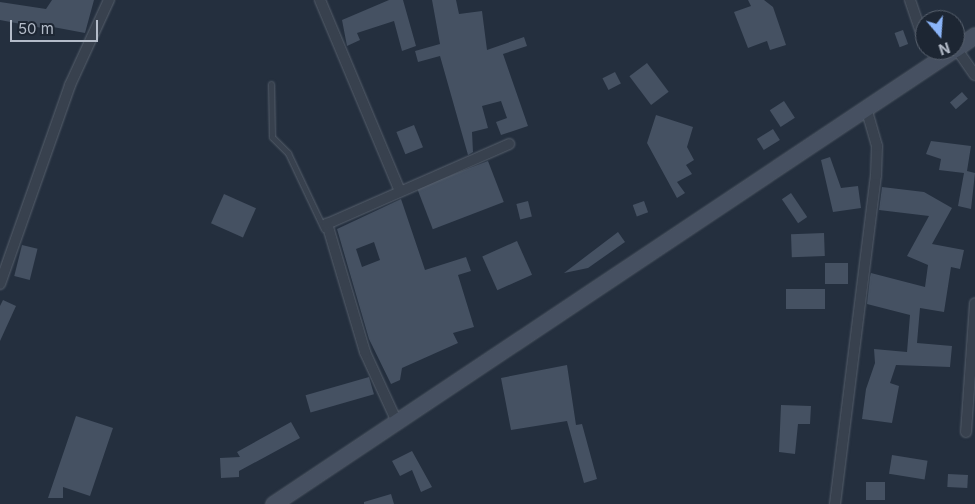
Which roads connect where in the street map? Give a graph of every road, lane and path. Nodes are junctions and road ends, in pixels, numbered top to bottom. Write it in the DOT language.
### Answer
graph roads {
  1 [pos="109,0"];
  2 [pos="320,0"];
  3 [pos="910,0"];
  4 [pos="915,15"];
  5 [pos="925,60"];
  6 [pos="963,60"];
  7 [pos="975,75"];
  8 [pos="271,84"];
  9 [pos="867,110"];
  10 [pos="509,144"];
  11 [pos="400,191"];
  12 [pos="326,234"];
  13 [pos="0,284"];
  14 [pos="975,302"];
  15 [pos="397,422"];
  16 [pos="966,432"];
  17 [pos="273,504"];
  18 [pos="835,504"];
  1 -- 13 [label="street"];
  2 -- 11 [label="street"];
  3 -- 4 [label="street"];
  5 -- 9 [label="main road"];
  6 -- 7 [label="street"];
  8 -- 12 [label="lane"];
  9 -- 15 [label="main road"];
  9 -- 18 [label="street"];
  10 -- 11 [label="street"];
  11 -- 12 [label="street"];
  12 -- 15 [label="street"];
  14 -- 16 [label="street"];
  15 -- 17 [label="main road"];
}
